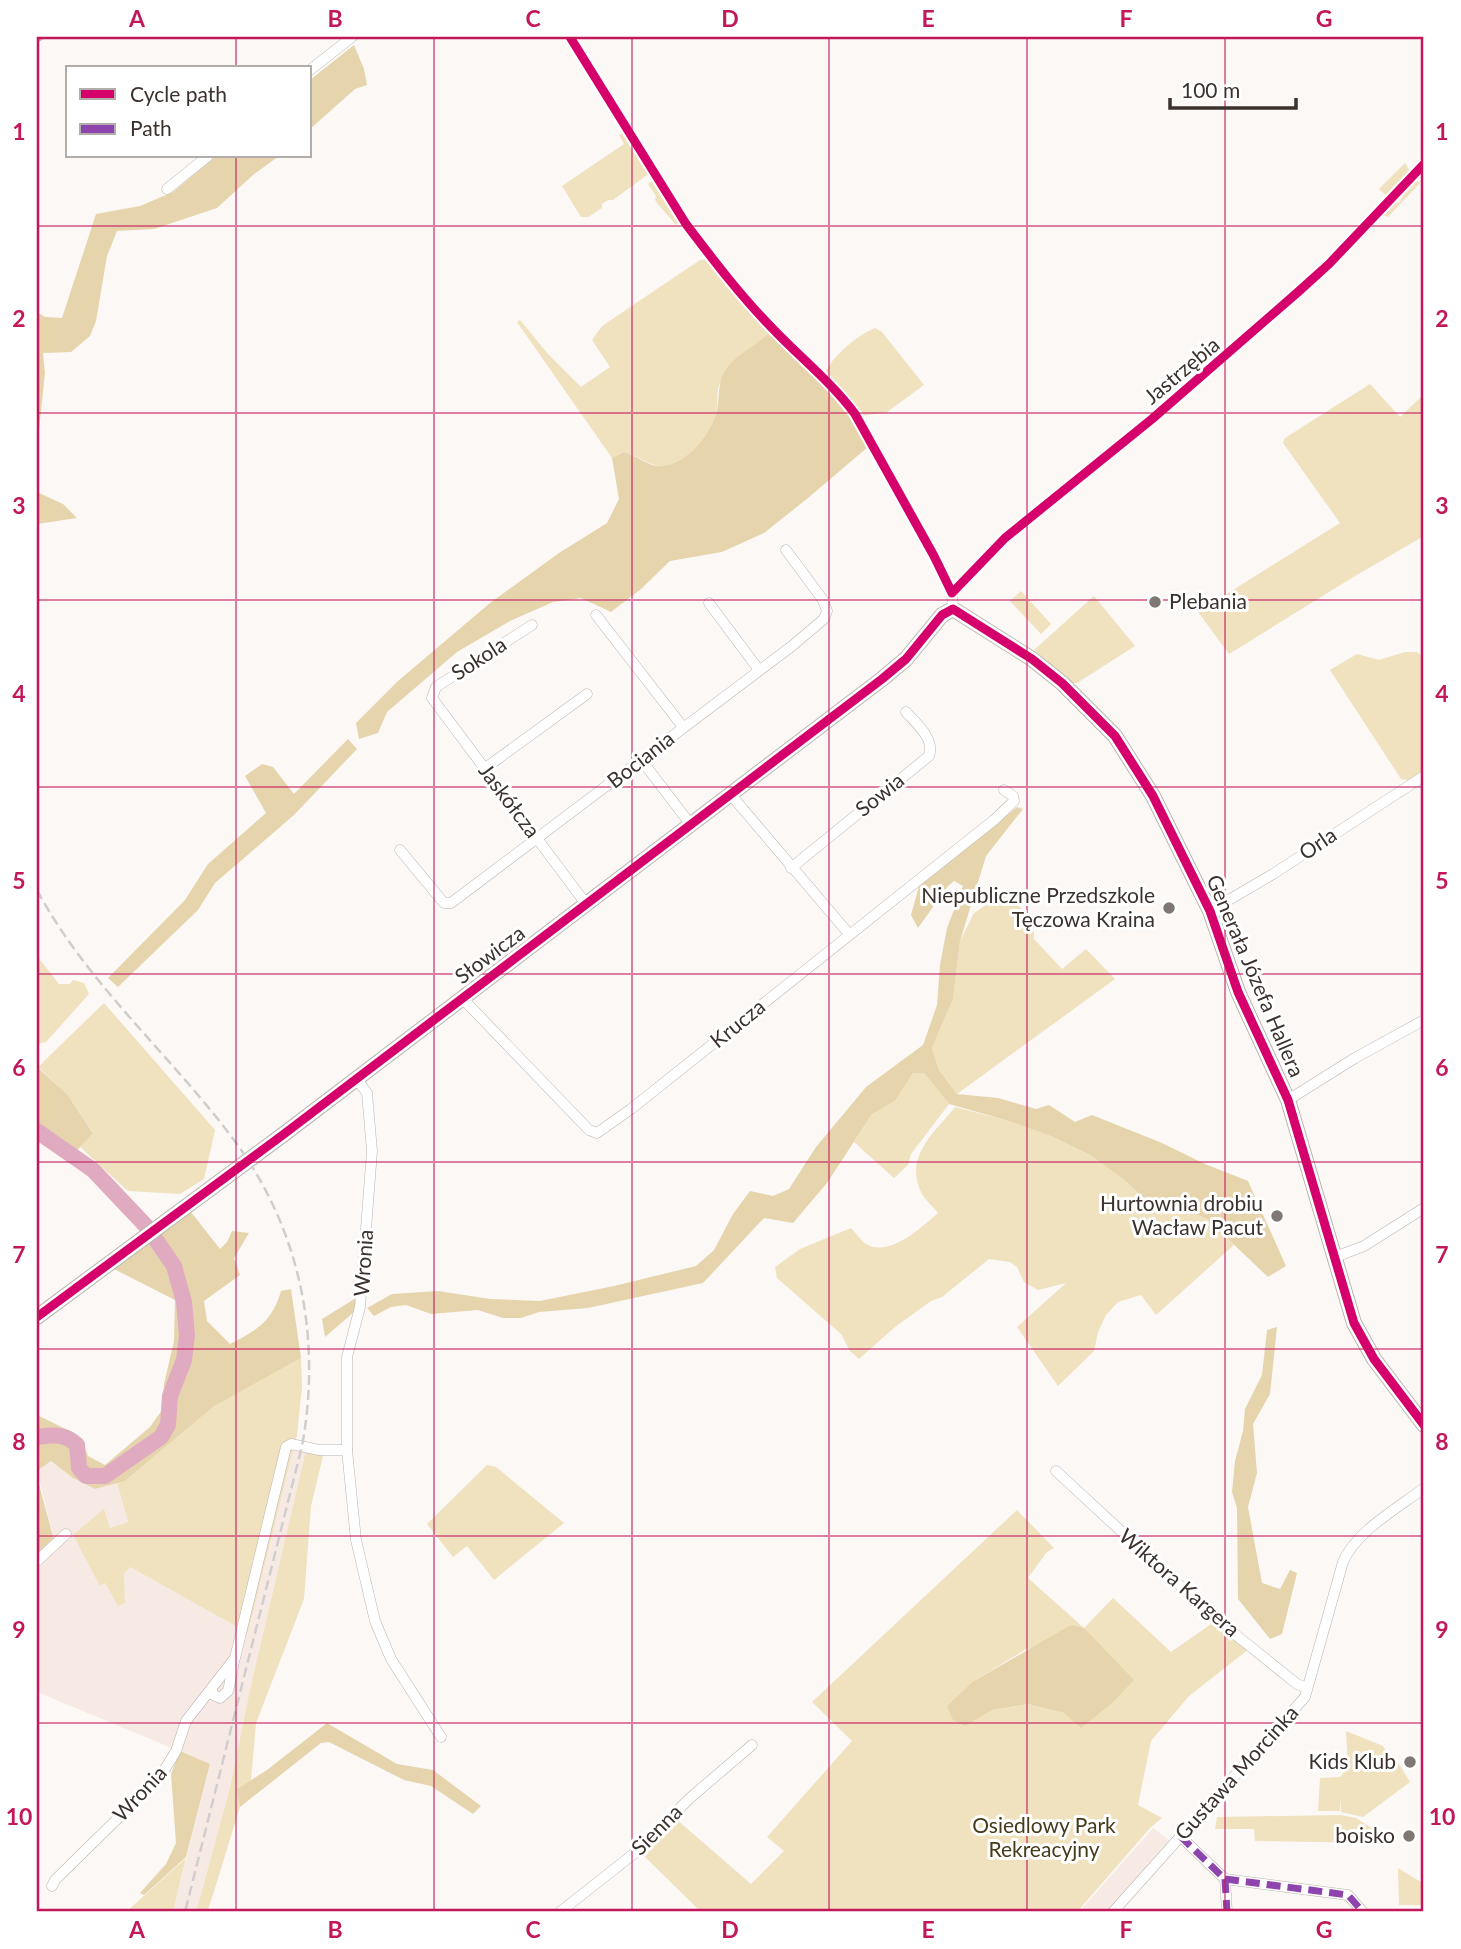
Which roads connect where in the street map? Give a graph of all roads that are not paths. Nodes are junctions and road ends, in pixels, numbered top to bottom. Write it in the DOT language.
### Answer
graph roads {
  1 [pos="352,37"];
  2 [pos="570,37"];
  3 [pos="312,68"];
  4 [pos="206,158"];
  5 [pos="1424,164"];
  6 [pos="167,189"];
  7 [pos="786,550"];
  8 [pos="951,593"];
  9 [pos="709,603"];
  10 [pos="953,609"];
  11 [pos="596,615"];
  12 [pos="532,625"];
  13 [pos="759,670"];
  14 [pos="587,694"];
  15 [pos="432,698"];
  16 [pos="906,712"];
  17 [pos="684,727"];
  18 [pos="642,761"];
  19 [pos="484,769"];
  20 [pos="1424,776"];
  21 [pos="1004,790"];
  22 [pos="731,795"];
  23 [pos="691,825"];
  24 [pos="538,838"];
  25 [pos="400,850"];
  26 [pos="790,867"];
  27 [pos="586,904"];
  28 [pos="1210,911"];
  29 [pos="849,934"];
  30 [pos="462,998"];
  31 [pos="1424,1020"];
  32 [pos="356,1078"];
  33 [pos="1289,1100"];
  34 [pos="1424,1208"];
  35 [pos="1335,1257"];
  36 [pos="37,1317"];
  37 [pos="1424,1425"];
  38 [pos="346,1450"];
  39 [pos="1056,1471"];
  40 [pos="1424,1488"];
  41 [pos="66,1534"];
  42 [pos="37,1561"];
  43 [pos="1307,1688"];
  44 [pos="441,1737"];
  45 [pos="752,1745"];
  46 [pos="1180,1836"];
  47 [pos="1225,1879"];
  48 [pos="52,1886"];
  49 [pos="560,1912"];
  50 [pos="1113,1912"];
  51 [pos="1227,1912"];
  52 [pos="1363,1912"];
  1 -- 3 [label="street"];
  2 -- 8 [label="street"];
  4 -- 6 [label="street"];
  5 -- 8 [label="street, Jastrzębia"];
  7 -- 13 [label="street, Bociania"];
  8 -- 10 [label="street"];
  9 -- 13 [label="street"];
  10 -- 22 [label="street, Słowicza"];
  10 -- 28 [label="street, Generała Józefa Hallera"];
  11 -- 17 [label="street"];
  12 -- 15 [label="street, Sokola"];
  13 -- 17 [label="street, Bociania"];
  14 -- 19 [label="street"];
  15 -- 19 [label="street, Jaskółcza"];
  16 -- 26 [label="street, Sowia"];
  17 -- 18 [label="street, Bociania"];
  18 -- 23 [label="street"];
  18 -- 24 [label="street, Bociania"];
  19 -- 24 [label="street, Jaskółcza"];
  20 -- 28 [label="street, Orla"];
  21 -- 29 [label="street, Krucza"];
  22 -- 23 [label="street, Słowicza"];
  22 -- 26 [label="street"];
  23 -- 27 [label="street, Słowicza"];
  24 -- 25 [label="street, Bociania"];
  24 -- 27 [label="street, Jaskółcza"];
  26 -- 29 [label="street"];
  27 -- 30 [label="street, Słowicza"];
  28 -- 33 [label="street, Generała Józefa Hallera"];
  29 -- 30 [label="street, Krucza"];
  30 -- 32 [label="street, Słowicza"];
  31 -- 33 [label="street"];
  32 -- 36 [label="street, Słowicza"];
  32 -- 38 [label="street, Wronia"];
  33 -- 35 [label="street, Generała Józefa Hallera"];
  34 -- 35 [label="street"];
  35 -- 37 [label="street, Generała Józefa Hallera"];
  38 -- 44 [label="street, Wronia"];
  38 -- 48 [label="street, Wronia"];
  39 -- 43 [label="street, Wiktora Kargera"];
  40 -- 43 [label="street, Gustawa Morcinka"];
  41 -- 42 [label="street"];
  43 -- 46 [label="street, Gustawa Morcinka"];
  45 -- 49 [label="street, Sienna"];
  46 -- 47 [label="street"];
  46 -- 50 [label="street, Gustawa Morcinka"];
  47 -- 51 [label="street"];
  47 -- 52 [label="street"];
}
